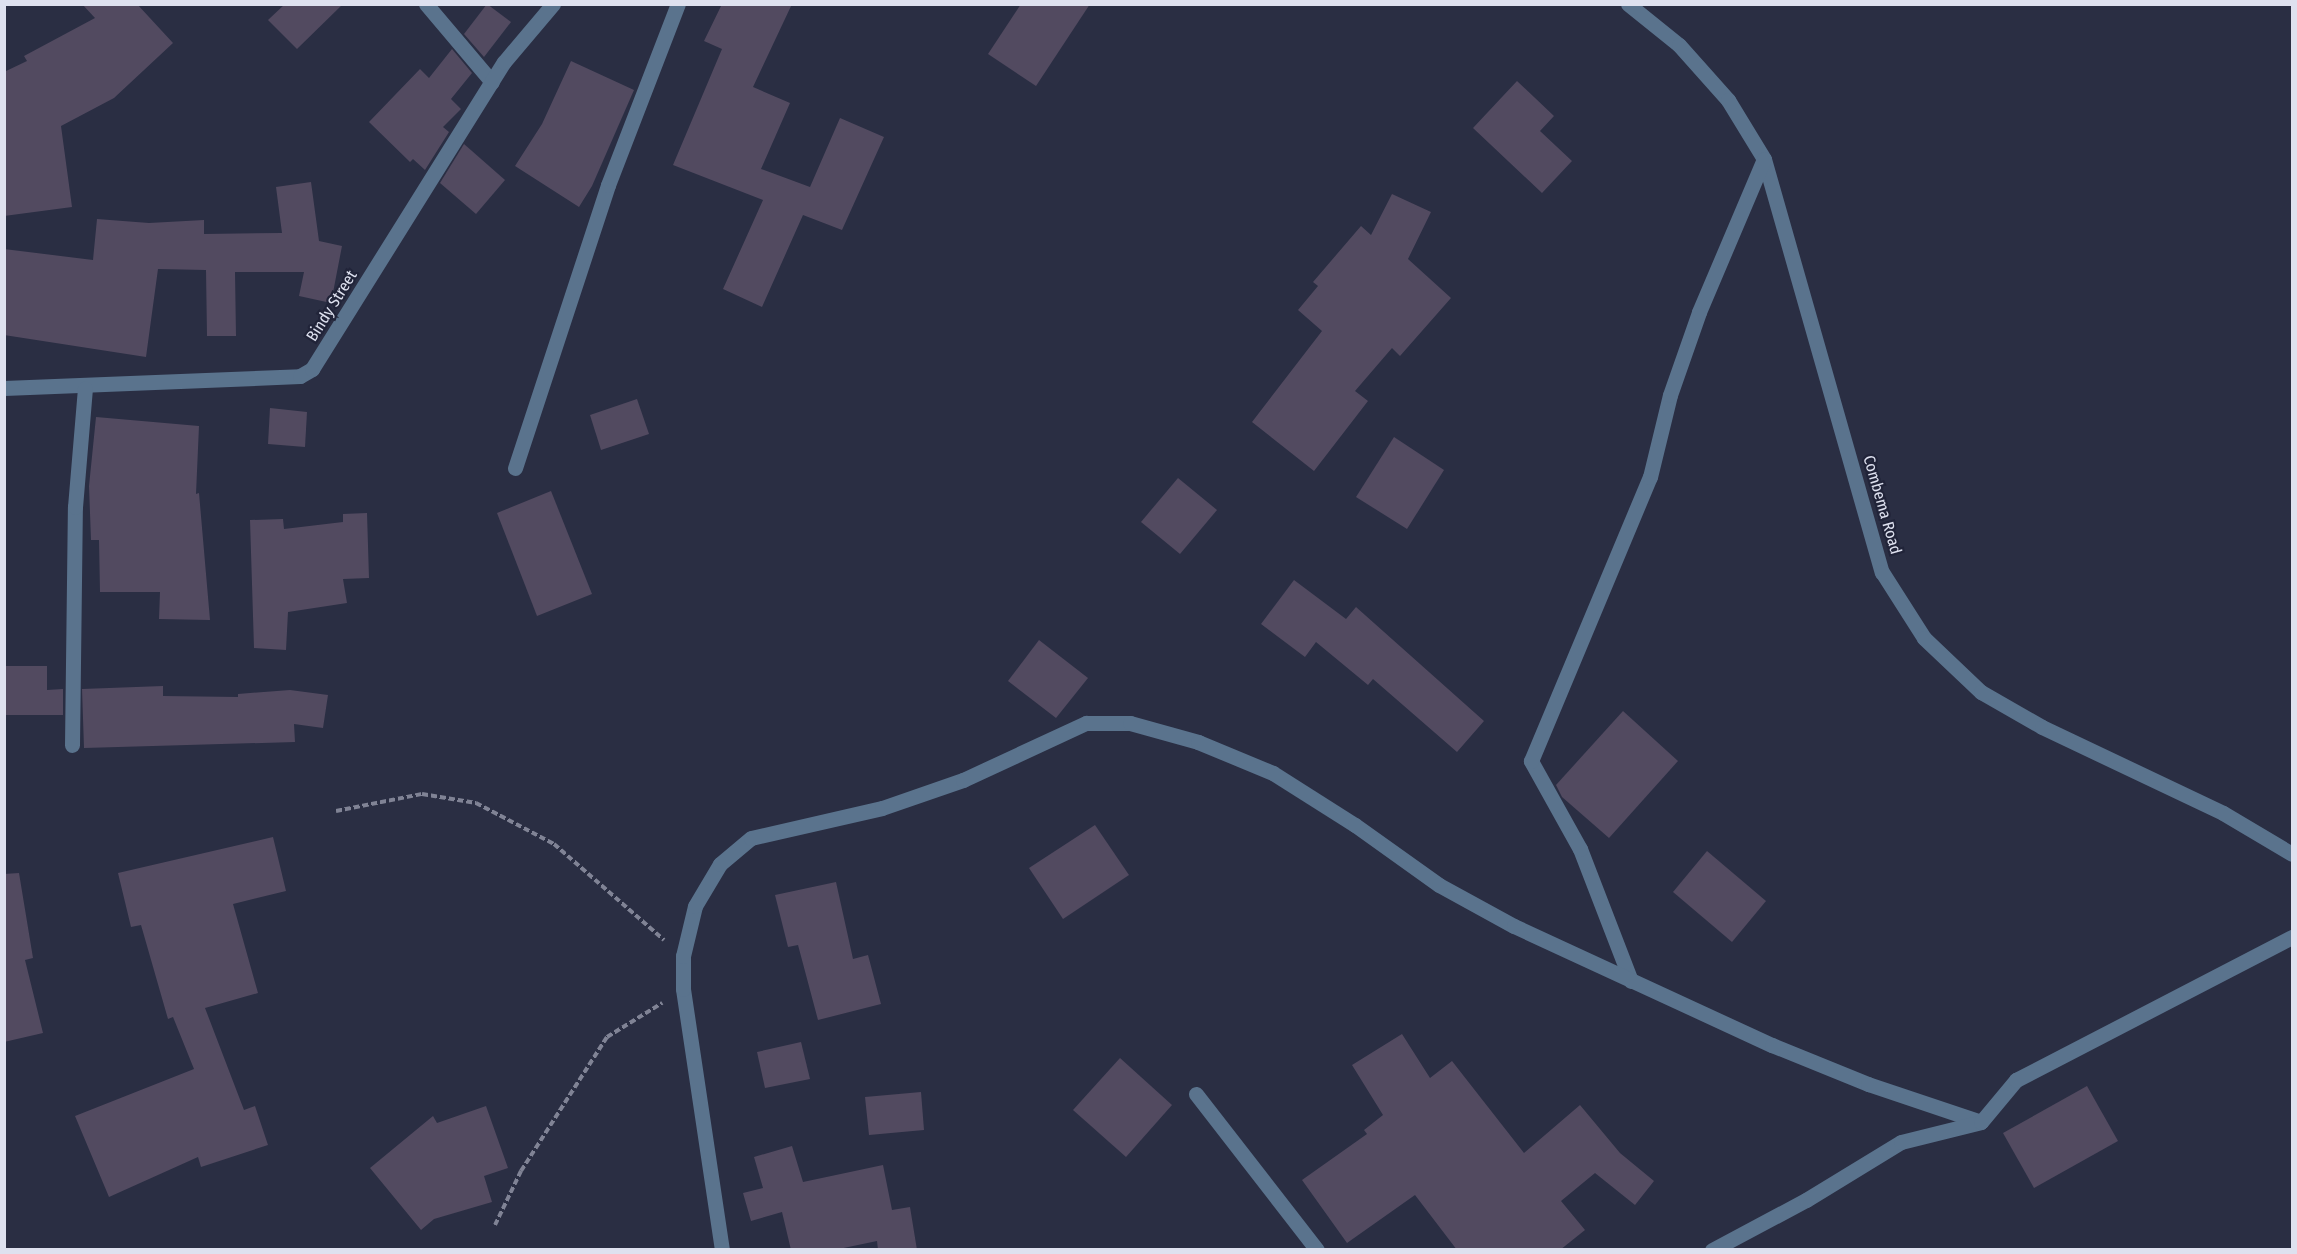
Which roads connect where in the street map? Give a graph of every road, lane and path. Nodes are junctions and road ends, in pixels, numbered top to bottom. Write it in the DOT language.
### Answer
graph roads {
  1 [pos="426,4"];
  2 [pos="554,4"];
  3 [pos="678,4"];
  4 [pos="1628,4"];
  5 [pos="492,82"];
  6 [pos="1764,159"];
  7 [pos="85,387"];
  8 [pos="4,388"];
  9 [pos="515,468"];
  10 [pos="72,744"];
  11 [pos="336,811"];
  12 [pos="2292,854"];
  13 [pos="2292,937"];
  14 [pos="682,956"];
  15 [pos="1631,981"];
  16 [pos="683,989"];
  17 [pos="1196,1094"];
  18 [pos="1981,1122"];
  19 [pos="495,1225"];
  20 [pos="723,1250"];
  21 [pos="1317,1250"];
  22 [pos="1712,1250"];
  1 -- 5 [label="street"];
  2 -- 5 [label="street, Bindy Street"];
  3 -- 9 [label="street"];
  4 -- 6 [label="street, Combema Road"];
  5 -- 7 [label="street, Bindy Street"];
  6 -- 12 [label="street, Combema Road"];
  6 -- 15 [label="street"];
  7 -- 8 [label="street, Bindy Street"];
  7 -- 10 [label="street"];
  11 -- 14 [label="path"];
  13 -- 18 [label="street"];
  14 -- 15 [label="street"];
  14 -- 16 [label="street"];
  15 -- 18 [label="street"];
  16 -- 19 [label="path"];
  16 -- 20 [label="street"];
  17 -- 21 [label="street"];
  18 -- 22 [label="street"];
}
